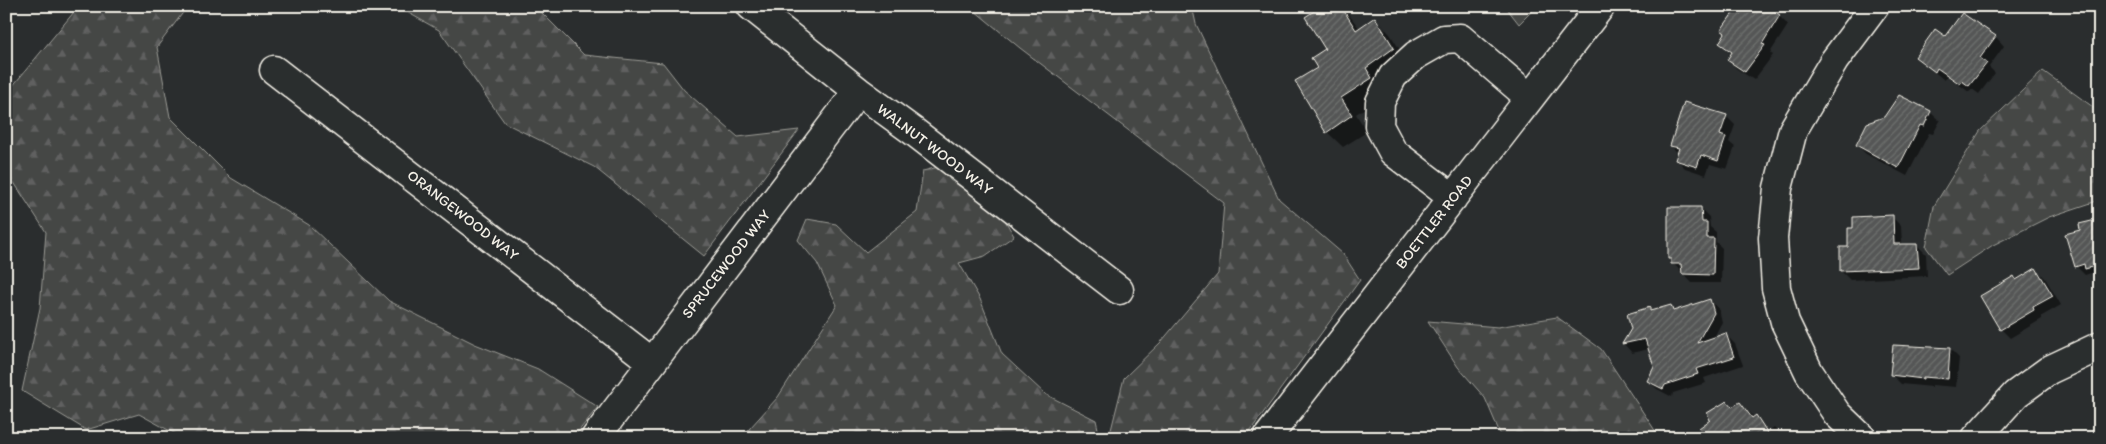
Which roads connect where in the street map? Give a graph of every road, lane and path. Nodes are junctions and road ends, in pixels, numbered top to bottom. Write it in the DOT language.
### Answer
graph roads {
  1 [pos="751,6"];
  2 [pos="1601,6"];
  3 [pos="1875,6"];
  4 [pos="274,70"];
  5 [pos="858,91"];
  6 [pos="1530,98"];
  7 [pos="1453,198"];
  8 [pos="1120,290"];
  9 [pos="2100,346"];
  10 [pos="652,362"];
  11 [pos="595,438"];
  12 [pos="1267,438"];
  13 [pos="1862,438"];
  14 [pos="1976,438"];
  1 -- 5 [label="street, WALNUT WOOD WAY"];
  2 -- 6 [label="street, BOETTLER ROAD"];
  3 -- 13 [label="street"];
  4 -- 10 [label="street, ORANGEWOOD WAY"];
  5 -- 8 [label="street, WALNUT WOOD WAY"];
  5 -- 10 [label="street, SPRUCEWOOD WAY"];
  6 -- 7 [label="street, BOETTLER ROAD"];
  6 -- 7 [label="street"];
  7 -- 12 [label="street, BOETTLER ROAD"];
  9 -- 14 [label="street"];
  10 -- 11 [label="street, SPRUCEWOOD WAY"];
}
